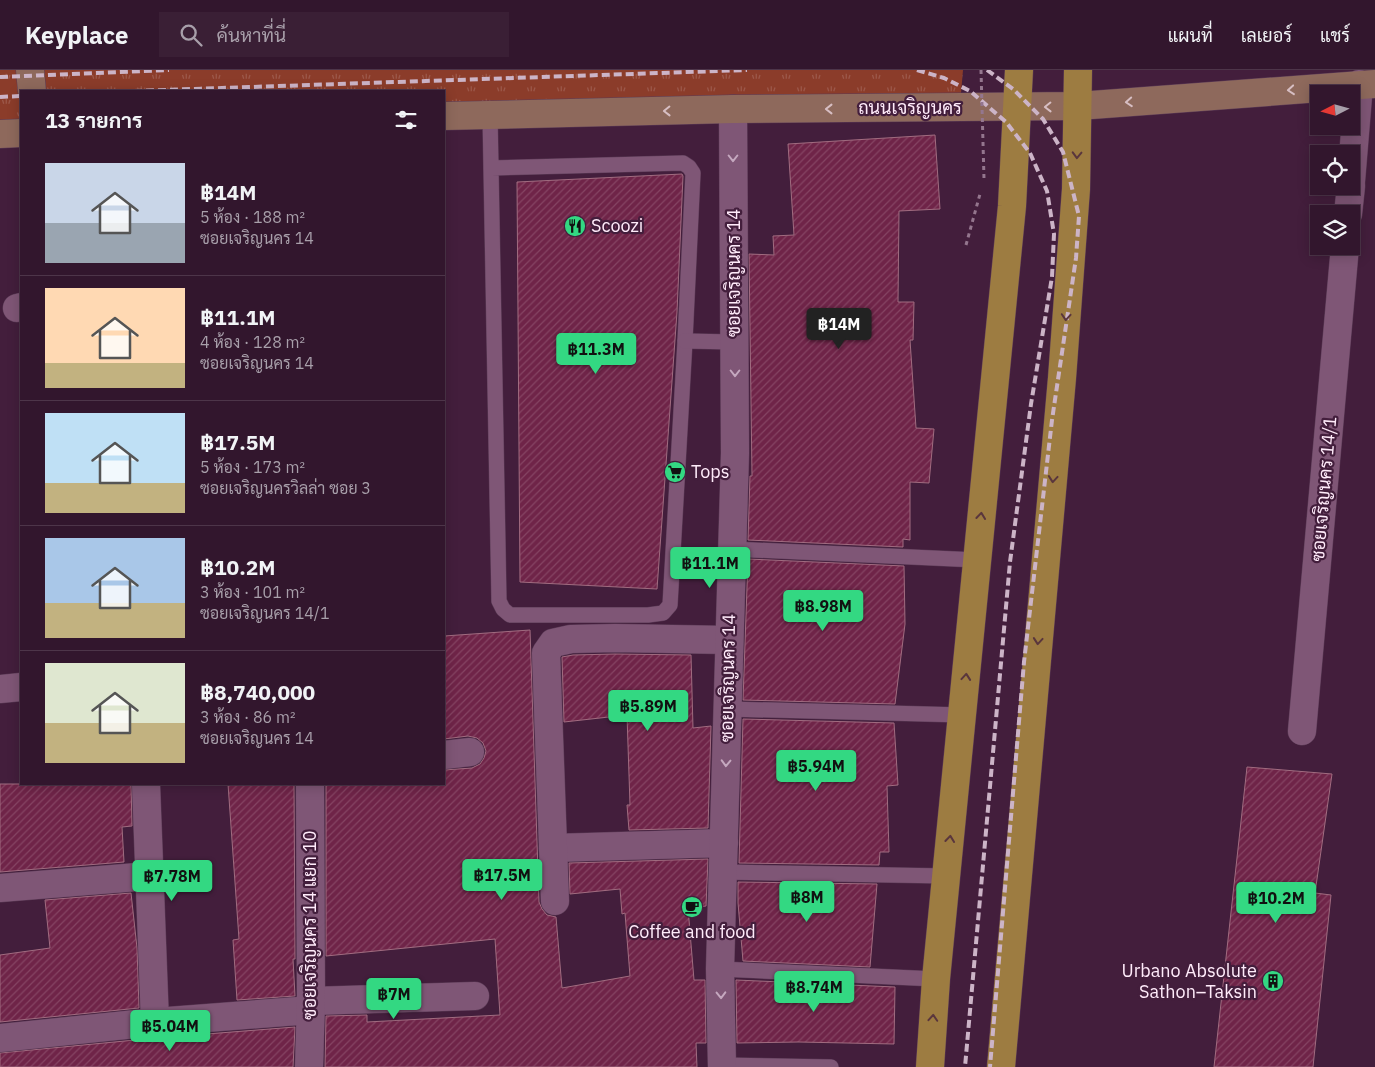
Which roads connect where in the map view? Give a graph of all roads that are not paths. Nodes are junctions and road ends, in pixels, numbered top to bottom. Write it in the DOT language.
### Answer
graph roads {
  1 [pos="30,70"];
  2 [pos="1019,70"];
  3 [pos="1078,70"];
  4 [pos="1367,84"];
  5 [pos="32,90"];
  6 [pos="1078,106"];
  7 [pos="1018,108"];
  8 [pos="733,109"];
  9 [pos="490,114"];
  10 [pos="445,116"];
  11 [pos="20,133"];
  12 [pos="0,134"];
  13 [pos="1357,145"];
  14 [pos="491,168"];
  15 [pos="1344,255"];
  16 [pos="686,341"];
  17 [pos="734,342"];
  18 [pos="732,549"];
  19 [pos="976,560"];
  20 [pos="729,640"];
  21 [pos="20,687"];
  22 [pos="0,689"];
  23 [pos="728,709"];
  24 [pos="963,715"];
  25 [pos="1302,731"];
  26 [pos="470,752"];
  27 [pos="445,755"];
  28 [pos="146,785"];
  29 [pos="310,785"];
  30 [pos="724,844"];
  31 [pos="553,848"];
  32 [pos="723,872"];
  33 [pos="150,876"];
  34 [pos="946,876"];
  35 [pos="0,888"];
  36 [pos="555,901"];
  37 [pos="720,968"];
  38 [pos="936,979"];
  39 [pos="475,996"];
  40 [pos="311,1006"];
  41 [pos="155,1022"];
  42 [pos="0,1038"];
  43 [pos="722,1066"];
  44 [pos="309,1067"];
  45 [pos="831,1067"];
  46 [pos="930,1067"];
  47 [pos="1000,1067"];
  1 -- 5 [label="main road"];
  2 -- 7 [label="main road"];
  3 -- 6 [label="main road"];
  4 -- 6 [label="main road, ถนนเจริญนคร, one-way"];
  4 -- 13 [label="street"];
  6 -- 7 [label="main road, ถนนเจริญนคร, one-way"];
  6 -- 47 [label="main road, one-way"];
  7 -- 8 [label="main road, ถนนเจริญนคร, one-way"];
  19 -- 7 [label="main road, one-way"];
  8 -- 9 [label="main road, ถนนเจริญนคร, one-way"];
  8 -- 17 [label="street, ซอยเจริญนคร 14, one-way"];
  9 -- 10 [label="main road, ถนนเจริญนคร"];
  9 -- 14 [label="lane"];
  11 -- 12 [label="main road"];
  14 -- 16 [label="lane"];
  14 -- 16 [label="lane"];
  15 -- 25 [label="street, ซอยเจริญนคร 14/1"];
  16 -- 17 [label="lane"];
  17 -- 18 [label="street, ซอยเจริญนคร 14, one-way"];
  18 -- 19 [label="lane"];
  18 -- 20 [label="street, ซอยเจริญนคร 14"];
  24 -- 19 [label="main road, one-way"];
  20 -- 23 [label="street, ซอยเจริญนคร 14"];
  20 -- 31 [label="street"];
  21 -- 22 [label="street"];
  23 -- 24 [label="lane"];
  23 -- 30 [label="street, ซอยเจริญนคร 14, one-way"];
  34 -- 24 [label="main road, one-way"];
  26 -- 27 [label="street"];
  28 -- 33 [label="street"];
  29 -- 40 [label="street, ซอยเจริญนคร 14 แยก 10"];
  30 -- 31 [label="street"];
  30 -- 32 [label="street, ซอยเจริญนคร 14"];
  31 -- 36 [label="street"];
  32 -- 34 [label="lane"];
  32 -- 37 [label="street, ซอยเจริญนคร 14"];
  33 -- 35 [label="street"];
  33 -- 41 [label="street"];
  34 -- 38 [label="main road"];
  37 -- 38 [label="lane"];
  37 -- 43 [label="street, ซอยเจริญนคร 14, one-way"];
  46 -- 38 [label="main road, one-way"];
  39 -- 40 [label="street"];
  40 -- 41 [label="street"];
  40 -- 44 [label="street, ซอยเจริญนคร 14 แยก 10"];
  41 -- 42 [label="street"];
  43 -- 45 [label="lane"];
}
